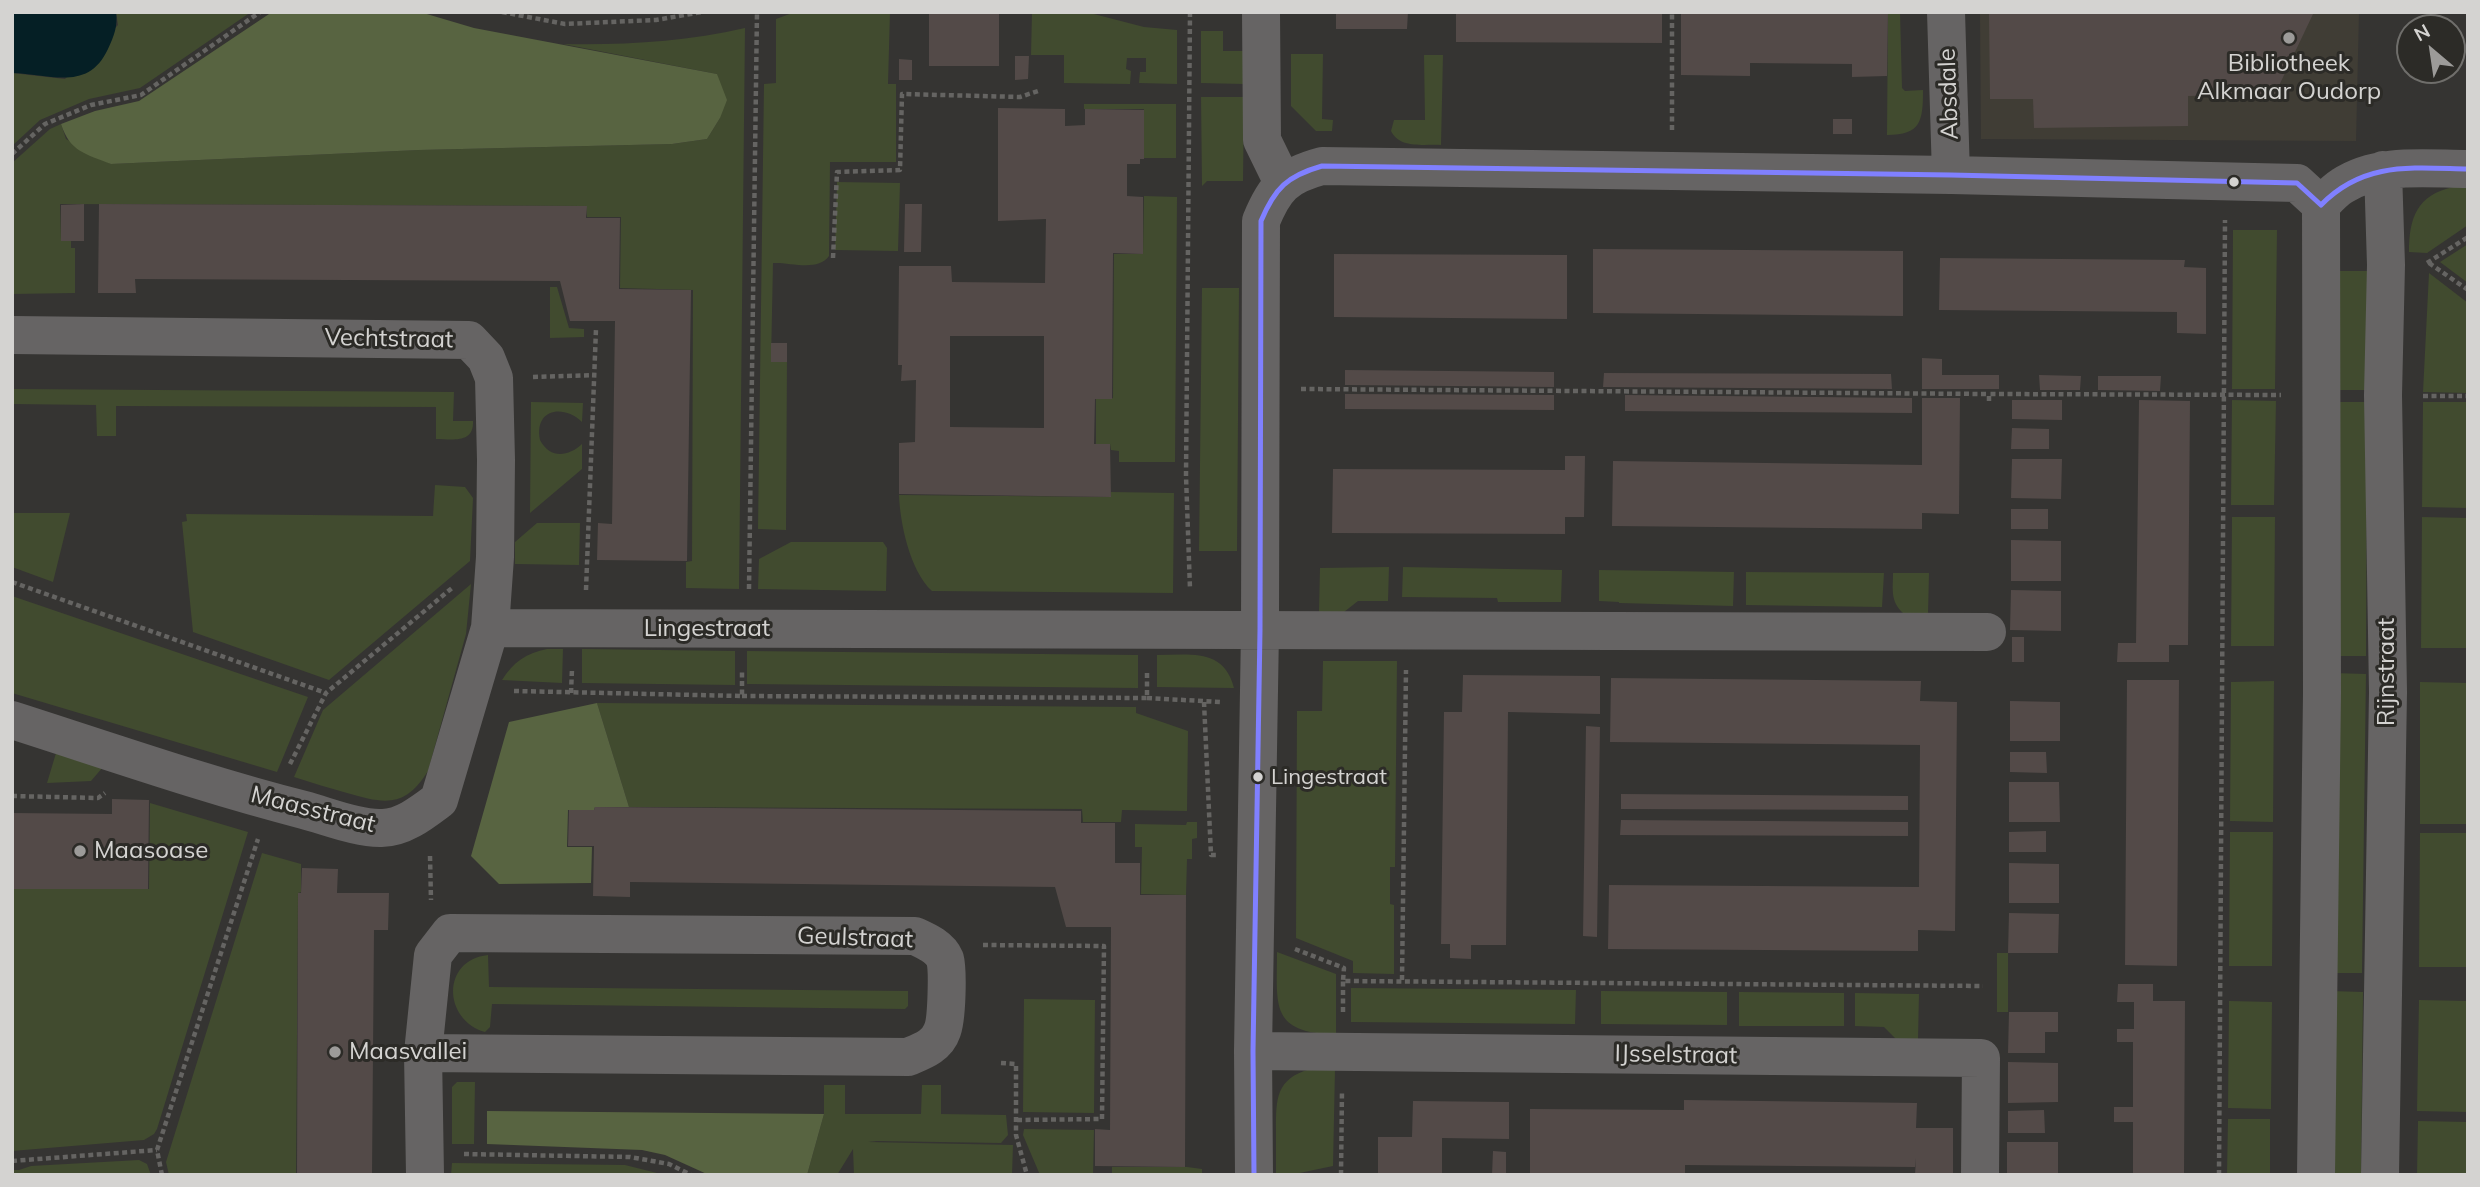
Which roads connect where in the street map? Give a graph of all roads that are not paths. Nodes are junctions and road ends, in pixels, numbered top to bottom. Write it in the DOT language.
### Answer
graph roads {
  1 [pos="1262,12"];
  2 [pos="1946,12"];
  3 [pos="2468,169"];
  4 [pos="2383,170"];
  5 [pos="1951,175"];
  6 [pos="1283,183"];
  7 [pos="2321,205"];
  8 [pos="12,335"];
  9 [pos="490,628"];
  10 [pos="1260,630"];
  11 [pos="1987,632"];
  12 [pos="12,720"];
  13 [pos="1252,1051"];
  14 [pos="423,1053"];
  15 [pos="425,1164"];
  16 [pos="1254,1175"];
  17 [pos="1980,1175"];
  18 [pos="2316,1175"];
  19 [pos="2380,1175"];
  1 -- 6 [label="street"];
  2 -- 5 [label="street, Absdale"];
  3 -- 4 [label="street"];
  4 -- 7 [label="street"];
  4 -- 19 [label="street, Rijnstraat"];
  5 -- 6 [label="street"];
  5 -- 7 [label="street"];
  6 -- 10 [label="street"];
  7 -- 18 [label="street"];
  8 -- 9 [label="street, Vechtstraat"];
  9 -- 10 [label="street, Lingestraat"];
  9 -- 12 [label="street, Maasstraat"];
  10 -- 11 [label="street"];
  10 -- 13 [label="street"];
  13 -- 16 [label="street"];
  13 -- 17 [label="street, IJsselstraat"];
  14 -- 14 [label="street, Geulstraat"];
  14 -- 15 [label="street"];
}
